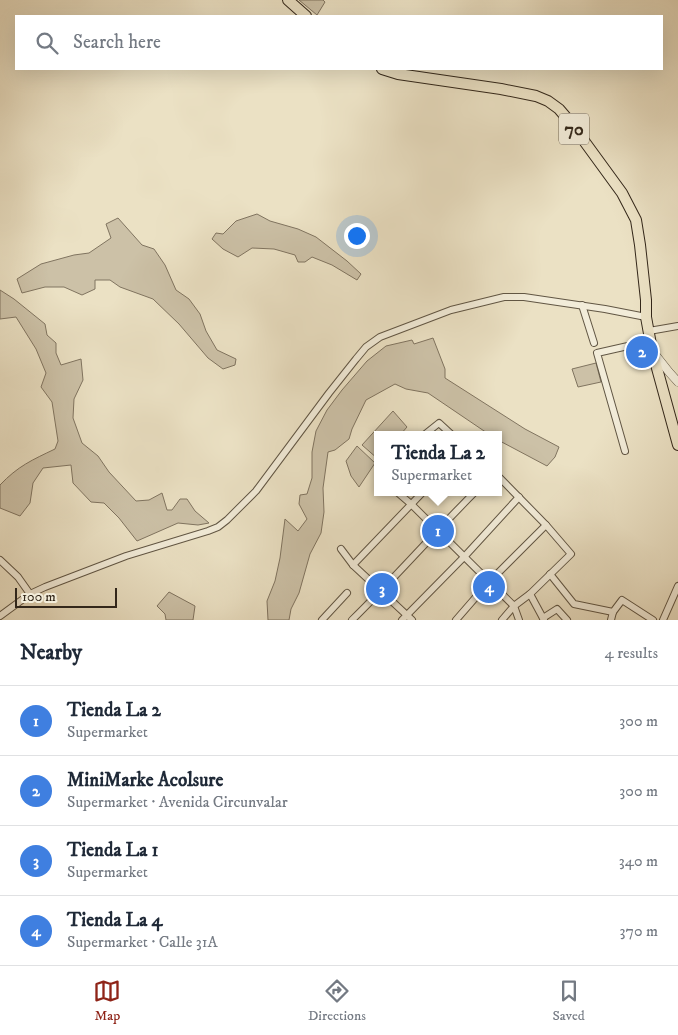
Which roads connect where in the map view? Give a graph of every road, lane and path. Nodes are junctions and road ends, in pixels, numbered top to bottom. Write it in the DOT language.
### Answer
graph roads {
  1 [pos="288,0"];
  2 [pos="305,15"];
  3 [pos="385,70"];
  4 [pos="582,305"];
  5 [pos="646,317"];
  6 [pos="678,326"];
  7 [pos="650,340"];
  8 [pos="594,343"];
  9 [pos="678,382"];
  10 [pos="429,431"];
  11 [pos="447,431"];
  12 [pos="678,445"];
  13 [pos="625,451"];
  14 [pos="502,480"];
  15 [pos="402,496"];
  16 [pos="418,496"];
  17 [pos="471,496"];
  18 [pos="519,497"];
  19 [pos="411,504"];
  20 [pos="546,525"];
  21 [pos="437,530"];
  22 [pos="341,549"];
  23 [pos="464,557"];
  24 [pos="0,560"];
  25 [pos="353,565"];
  26 [pos="550,574"];
  27 [pos="489,582"];
  28 [pos="678,586"];
  29 [pos="382,590"];
  30 [pos="347,593"];
  31 [pos="30,594"];
  32 [pos="530,594"];
  33 [pos="514,606"];
  34 [pos="613,612"];
  35 [pos="0,616"];
  36 [pos="407,618"];
  37 [pos="544,619"];
  38 [pos="322,620"];
  39 [pos="352,620"];
  40 [pos="456,620"];
  41 [pos="502,620"];
  42 [pos="519,620"];
  43 [pos="567,620"];
  44 [pos="611,620"];
  45 [pos="653,620"];
  46 [pos="663,620"];
  1 -- 2 [label="main road"];
  3 -- 5 [label="main road, 70"];
  4 -- 5 [label="street"];
  4 -- 8 [label="street"];
  4 -- 31 [label="street"];
  5 -- 7 [label="main road, 70"];
  6 -- 7 [label="street"];
  7 -- 9 [label="street"];
  7 -- 12 [label="main road, 70"];
  7 -- 13 [label="street"];
  10 -- 11 [label="street"];
  14 -- 18 [label="street"];
  15 -- 19 [label="street"];
  16 -- 19 [label="street"];
  17 -- 21 [label="street"];
  18 -- 20 [label="street"];
  18 -- 23 [label="street"];
  19 -- 21 [label="street"];
  19 -- 25 [label="street"];
  20 -- 26 [label="street"];
  20 -- 27 [label="street"];
  21 -- 23 [label="street"];
  21 -- 29 [label="street"];
  22 -- 25 [label="street"];
  23 -- 27 [label="street"];
  23 -- 36 [label="street"];
  24 -- 31 [label="street"];
  25 -- 29 [label="street"];
  26 -- 32 [label="street"];
  26 -- 34 [label="street"];
  27 -- 33 [label="street"];
  27 -- 40 [label="street"];
  28 -- 46 [label="street"];
  29 -- 36 [label="street"];
  29 -- 39 [label="street"];
  30 -- 38 [label="street"];
  31 -- 35 [label="street"];
  32 -- 33 [label="street"];
  32 -- 37 [label="street"];
  33 -- 41 [label="street"];
  33 -- 42 [label="street"];
  34 -- 44 [label="street"];
  34 -- 45 [label="street"];
  37 -- 43 [label="street"];
}
